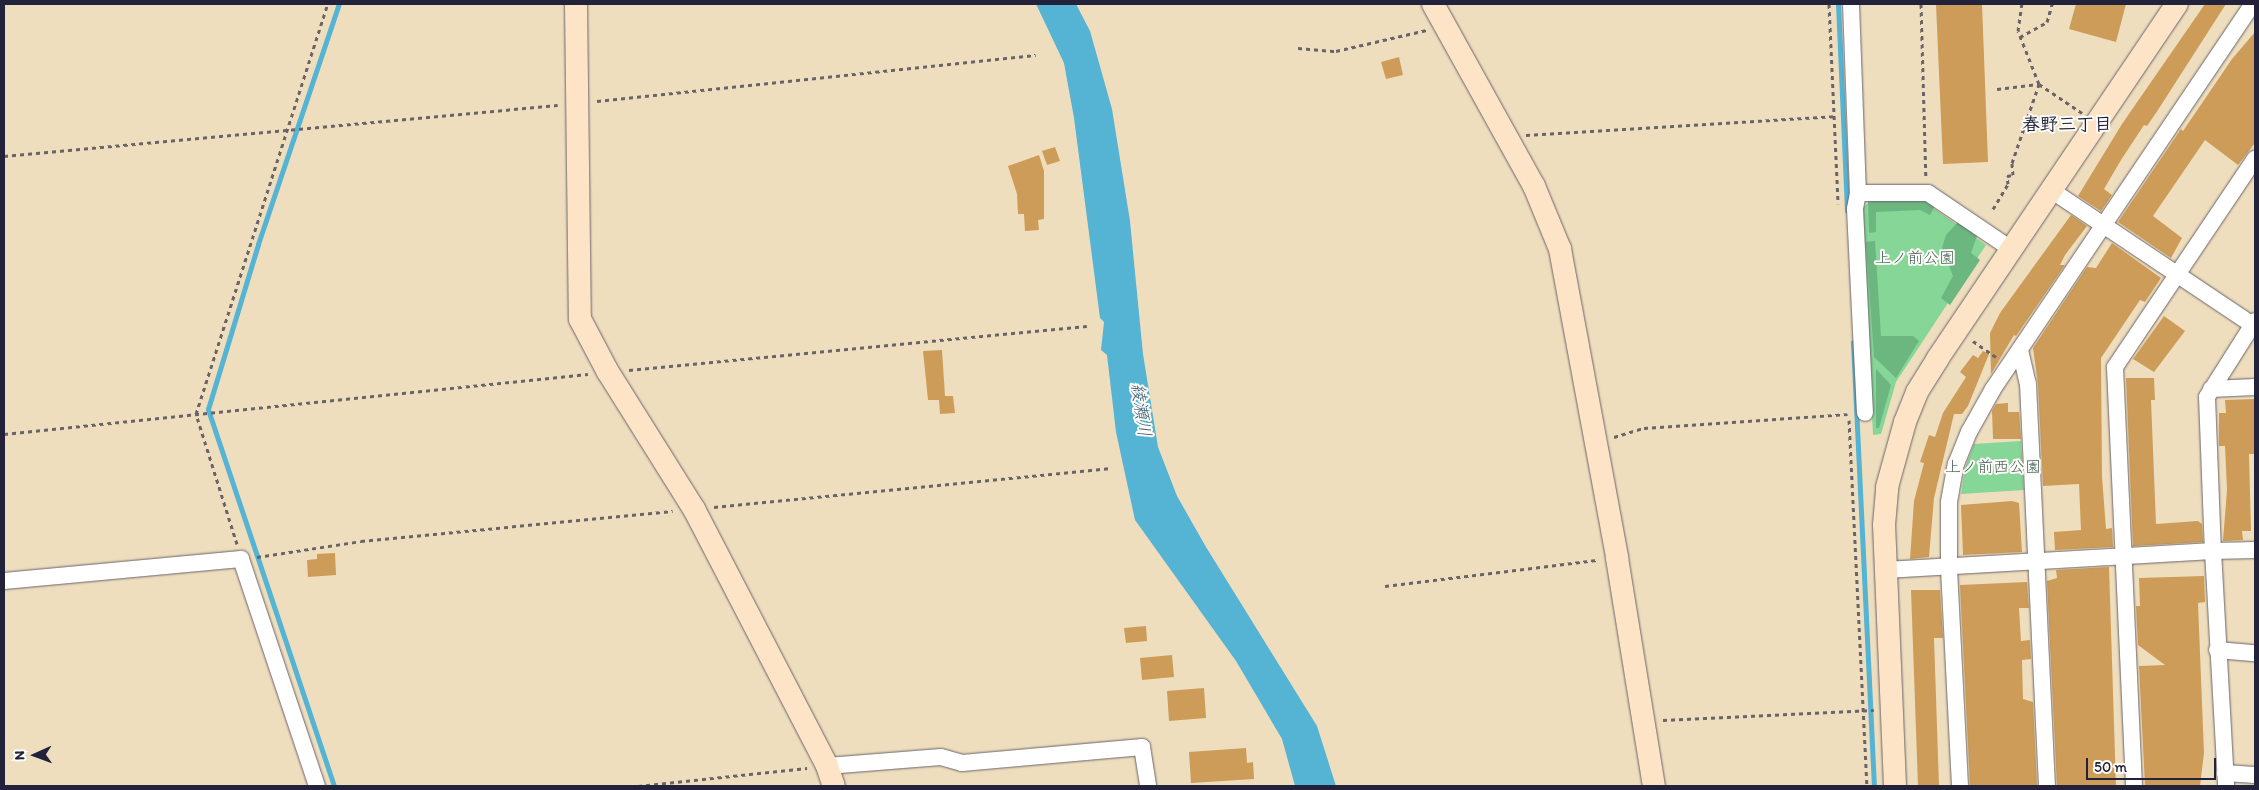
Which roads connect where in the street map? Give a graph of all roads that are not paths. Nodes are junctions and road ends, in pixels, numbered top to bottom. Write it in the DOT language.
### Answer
graph roads {
  1 [pos="576,4"];
  2 [pos="1433,4"];
  3 [pos="1851,4"];
  4 [pos="2177,4"];
  5 [pos="2253,4"];
  6 [pos="2255,158"];
  7 [pos="2051,190"];
  8 [pos="1858,193"];
  9 [pos="2101,226"];
  10 [pos="2011,249"];
  11 [pos="2175,275"];
  12 [pos="2254,323"];
  13 [pos="2020,350"];
  14 [pos="2255,387"];
  15 [pos="2211,389"];
  16 [pos="1865,413"];
  17 [pos="2255,550"];
  18 [pos="2213,551"];
  19 [pos="2123,557"];
  20 [pos="2038,562"];
  21 [pos="1949,566"];
  22 [pos="1885,570"];
  23 [pos="4,581"];
  24 [pos="2217,650"];
  25 [pos="2255,653"];
  26 [pos="2255,774"];
  27 [pos="830,776"];
  28 [pos="2226,780"];
  29 [pos="318,786"];
  30 [pos="1148,786"];
  31 [pos="1654,786"];
  32 [pos="1896,786"];
  33 [pos="1960,786"];
  34 [pos="2047,786"];
  35 [pos="2134,786"];
  1 -- 27 [label="street"];
  2 -- 31 [label="street"];
  3 -- 8 [label="street"];
  4 -- 7 [label="street"];
  5 -- 9 [label="street"];
  6 -- 11 [label="street"];
  7 -- 9 [label="street"];
  7 -- 10 [label="street"];
  8 -- 10 [label="street"];
  8 -- 16 [label="street"];
  9 -- 11 [label="street"];
  9 -- 13 [label="street"];
  10 -- 22 [label="street"];
  11 -- 12 [label="street"];
  11 -- 19 [label="street"];
  12 -- 15 [label="street"];
  13 -- 20 [label="street"];
  13 -- 21 [label="street"];
  14 -- 15 [label="street"];
  15 -- 18 [label="street"];
  17 -- 18 [label="street"];
  18 -- 19 [label="street"];
  18 -- 24 [label="street"];
  19 -- 20 [label="street"];
  19 -- 35 [label="street"];
  20 -- 21 [label="street"];
  20 -- 34 [label="street"];
  21 -- 22 [label="street"];
  21 -- 33 [label="street"];
  22 -- 32 [label="street"];
  23 -- 29 [label="street"];
  24 -- 25 [label="street"];
  24 -- 28 [label="street"];
  26 -- 28 [label="street"];
  27 -- 30 [label="street"];
}
